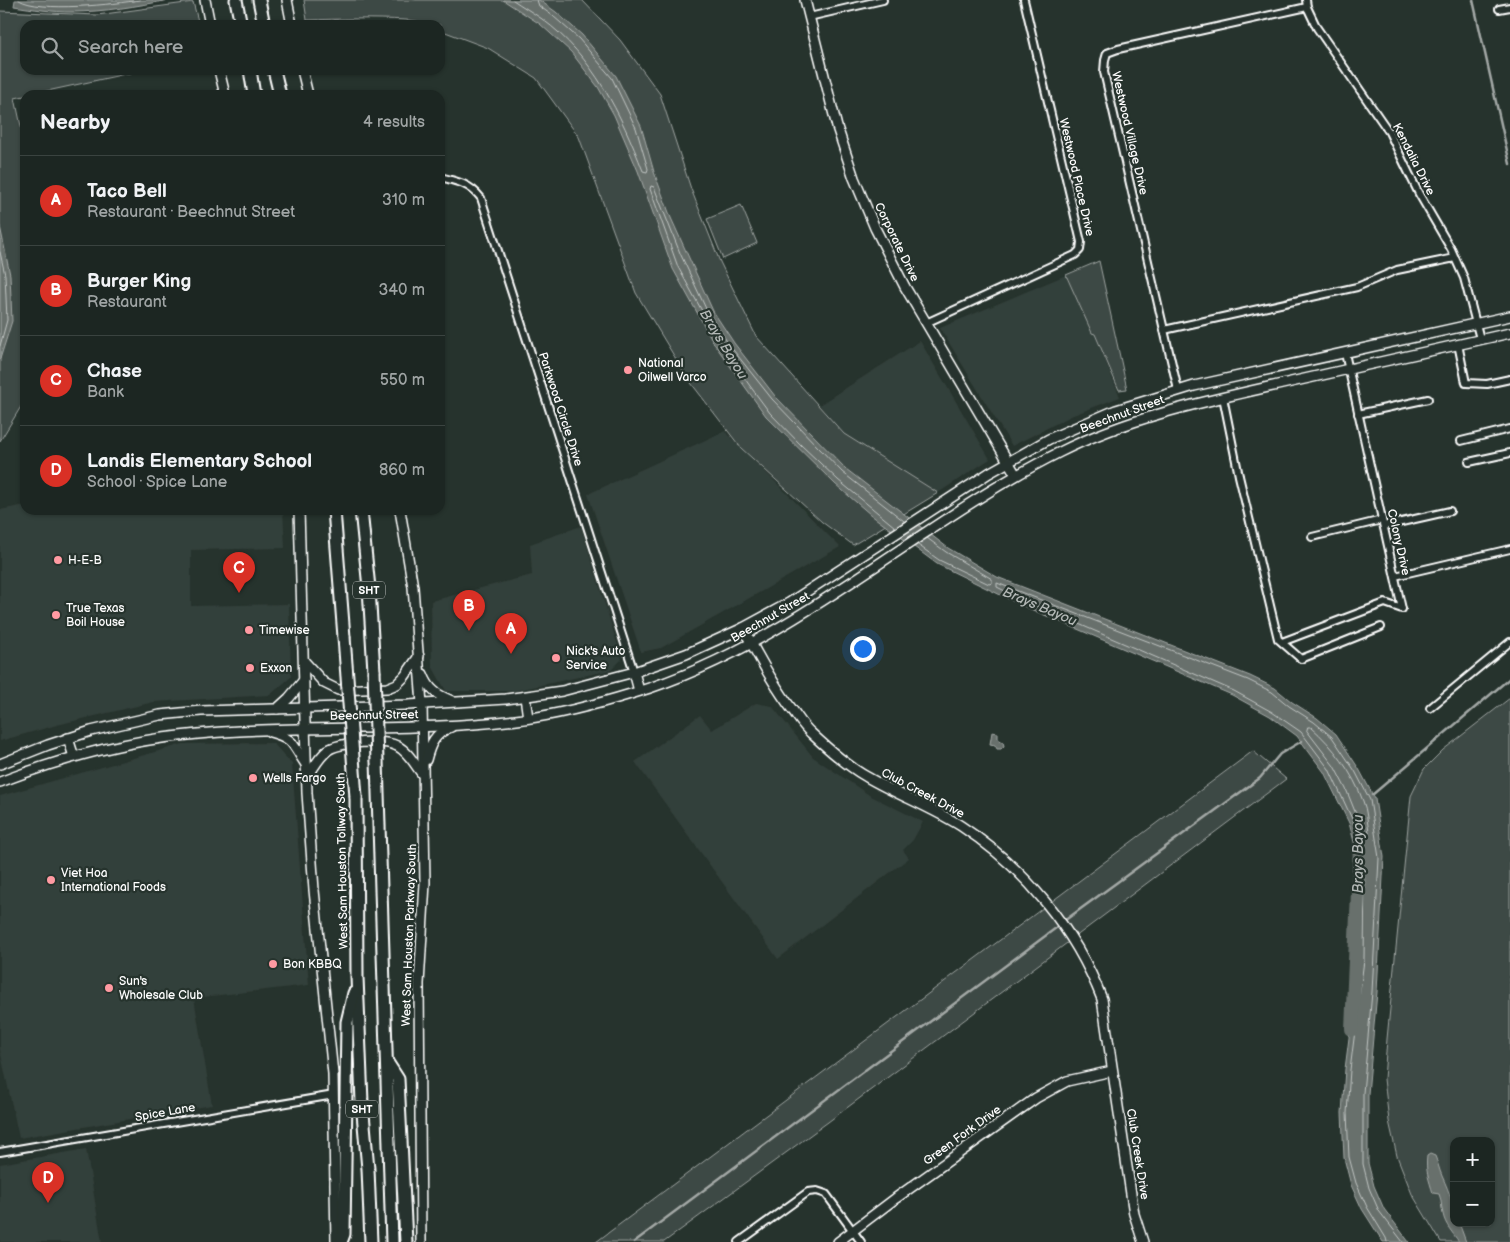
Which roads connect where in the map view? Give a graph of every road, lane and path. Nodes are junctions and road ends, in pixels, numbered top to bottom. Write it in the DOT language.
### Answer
graph roads {
  1 [pos="204,0"];
  2 [pos="287,0"];
  3 [pos="805,0"];
  4 [pos="883,0"];
  5 [pos="1024,0"];
  6 [pos="259,1"];
  7 [pos="1306,4"];
  8 [pos="237,5"];
  9 [pos="1510,7"];
  10 [pos="1499,9"];
  11 [pos="809,17"];
  12 [pos="209,20"];
  13 [pos="240,20"];
  14 [pos="263,20"];
  15 [pos="291,20"];
  16 [pos="220,75"];
  17 [pos="251,75"];
  18 [pos="275,75"];
  19 [pos="303,75"];
  20 [pos="224,90"];
  21 [pos="253,90"];
  22 [pos="279,90"];
  23 [pos="307,90"];
  24 [pos="445,178"];
  25 [pos="1455,258"];
  26 [pos="1510,316"];
  27 [pos="926,324"];
  28 [pos="1476,324"];
  29 [pos="1164,330"];
  30 [pos="1510,333"];
  31 [pos="1480,340"];
  32 [pos="1458,344"];
  33 [pos="1345,354"];
  34 [pos="1348,369"];
  35 [pos="1238,377"];
  36 [pos="1510,379"];
  37 [pos="1178,390"];
  38 [pos="1242,393"];
  39 [pos="1223,397"];
  40 [pos="1428,399"];
  41 [pos="1116,410"];
  42 [pos="1358,414"];
  43 [pos="1123,425"];
  44 [pos="1510,430"];
  45 [pos="1460,441"];
  46 [pos="1510,453"];
  47 [pos="1469,462"];
  48 [pos="1008,463"];
  49 [pos="1016,475"];
  50 [pos="1450,511"];
  51 [pos="299,515"];
  52 [pos="334,515"];
  53 [pos="362,515"];
  54 [pos="401,515"];
  55 [pos="1383,523"];
  56 [pos="1312,537"];
  57 [pos="1510,549"];
  58 [pos="837,572"];
  59 [pos="1395,576"];
  60 [pos="846,586"];
  61 [pos="1381,627"];
  62 [pos="744,628"];
  63 [pos="1282,642"];
  64 [pos="1510,642"];
  65 [pos="751,643"];
  66 [pos="420,660"];
  67 [pos="304,661"];
  68 [pos="634,672"];
  69 [pos="304,680"];
  70 [pos="640,692"];
  71 [pos="525,697"];
  72 [pos="455,702"];
  73 [pos="422,704"];
  74 [pos="305,708"];
  75 [pos="1430,708"];
  76 [pos="277,709"];
  77 [pos="528,718"];
  78 [pos="460,724"];
  79 [pos="422,726"];
  80 [pos="306,729"];
  81 [pos="262,730"];
  82 [pos="68,738"];
  83 [pos="74,758"];
  84 [pos="0,764"];
  85 [pos="306,764"];
  86 [pos="423,775"];
  87 [pos="306,778"];
  88 [pos="0,782"];
  89 [pos="358,977"];
  90 [pos="386,1061"];
  91 [pos="1112,1071"];
  92 [pos="334,1095"];
  93 [pos="0,1152"];
  94 [pos="853,1231"];
  95 [pos="336,1242"];
  96 [pos="342,1242"];
  97 [pos="371,1242"];
  98 [pos="392,1242"];
  99 [pos="406,1242"];
  100 [pos="421,1242"];
  101 [pos="739,1242"];
  102 [pos="838,1242"];
  103 [pos="861,1242"];
  104 [pos="1143,1242"];
  1 -- 12 [label="main road"];
  2 -- 15 [label="main road"];
  3 -- 11 [label="main road, Corporate Drive"];
  4 -- 11 [label="street"];
  5 -- 27 [label="street, Westwood Place Drive"];
  6 -- 14 [label="highway"];
  7 -- 25 [label="street, Kendalia Drive"];
  7 -- 29 [label="street, Westwood Village Drive"];
  8 -- 13 [label="highway"];
  9 -- 10 [label="street"];
  11 -- 27 [label="main road, Corporate Drive"];
  16 -- 20 [label="main road"];
  17 -- 21 [label="highway"];
  18 -- 22 [label="highway"];
  19 -- 23 [label="main road"];
  24 -- 68 [label="street, Parkwood Circle Drive"];
  25 -- 28 [label="street, Kendalia Drive"];
  25 -- 29 [label="street"];
  26 -- 28 [label="main road, Beechnut Street"];
  27 -- 48 [label="main road, Corporate Drive"];
  28 -- 31 [label="street, Kendalia Drive"];
  28 -- 33 [label="main road, Beechnut Street"];
  29 -- 37 [label="street, Westwood Village Drive"];
  30 -- 31 [label="main road, Beechnut Street"];
  31 -- 32 [label="main road, Beechnut Street"];
  32 -- 34 [label="main road, Beechnut Street"];
  32 -- 36 [label="street"];
  33 -- 34 [label="street, Colony Drive"];
  33 -- 35 [label="main road, Beechnut Street"];
  34 -- 38 [label="main road, Beechnut Street"];
  34 -- 42 [label="street, Colony Drive"];
  35 -- 37 [label="main road, Beechnut Street"];
  35 -- 38 [label="main road"];
  37 -- 41 [label="main road, Beechnut Street"];
  38 -- 39 [label="main road, Beechnut Street"];
  39 -- 43 [label="main road, Beechnut Street"];
  39 -- 63 [label="street"];
  40 -- 42 [label="street"];
  41 -- 43 [label="main road"];
  41 -- 48 [label="main road, Beechnut Street"];
  42 -- 55 [label="street, Colony Drive"];
  43 -- 49 [label="main road, Beechnut Street"];
  44 -- 45 [label="street"];
  46 -- 47 [label="street"];
  48 -- 49 [label="main road, Corporate Drive"];
  48 -- 58 [label="main road, Beechnut Street"];
  49 -- 60 [label="main road, Beechnut Street"];
  50 -- 55 [label="street"];
  51 -- 67 [label="main road"];
  52 -- 89 [label="highway, West Sam Houston Tollway South / SHT, bridge"];
  53 -- 90 [label="highway, SHT, bridge"];
  54 -- 66 [label="main road, West Sam Houston Parkway South"];
  55 -- 56 [label="street"];
  55 -- 59 [label="street, Colony Drive"];
  57 -- 59 [label="street"];
  58 -- 60 [label="main road"];
  58 -- 62 [label="main road, Beechnut Street"];
  59 -- 63 [label="street, Colony Drive"];
  60 -- 65 [label="main road, Beechnut Street"];
  61 -- 63 [label="street"];
  62 -- 65 [label="main road, Club Creek Drive"];
  62 -- 68 [label="main road, Beechnut Street"];
  64 -- 75 [label="street"];
  65 -- 70 [label="main road, Beechnut Street"];
  65 -- 91 [label="main road, Club Creek Drive"];
  66 -- 67 [label="main road"];
  66 -- 72 [label="main road"];
  66 -- 73 [label="main road, West Sam Houston Parkway South"];
  67 -- 69 [label="main road"];
  68 -- 70 [label="main road"];
  68 -- 71 [label="main road, Beechnut Street"];
  69 -- 74 [label="main road"];
  69 -- 76 [label="main road"];
  70 -- 77 [label="main road, Beechnut Street"];
  71 -- 72 [label="main road, Beechnut Street"];
  71 -- 77 [label="main road"];
  72 -- 73 [label="main road, Beechnut Street"];
  73 -- 74 [label="main road, Beechnut Street"];
  73 -- 79 [label="main road, West Sam Houston Parkway South"];
  74 -- 76 [label="main road, Beechnut Street"];
  74 -- 80 [label="main road"];
  76 -- 82 [label="main road, Beechnut Street"];
  77 -- 78 [label="main road, Beechnut Street"];
  78 -- 79 [label="main road, Beechnut Street"];
  78 -- 86 [label="main road"];
  79 -- 80 [label="main road, Beechnut Street"];
  79 -- 86 [label="main road, West Sam Houston Parkway South"];
  80 -- 81 [label="main road, Beechnut Street"];
  80 -- 85 [label="main road"];
  81 -- 83 [label="main road, Beechnut Street"];
  81 -- 85 [label="main road"];
  82 -- 83 [label="main road"];
  82 -- 84 [label="main road, Beechnut Street"];
  83 -- 88 [label="main road, Beechnut Street"];
  85 -- 87 [label="main road"];
  86 -- 87 [label="main road"];
  86 -- 100 [label="main road, West Sam Houston Parkway South"];
  87 -- 92 [label="main road"];
  89 -- 96 [label="highway"];
  89 -- 97 [label="highway, West Sam Houston Tollway South / SHT"];
  90 -- 98 [label="highway, SHT"];
  90 -- 99 [label="highway"];
  91 -- 94 [label="main road, Green Fork Drive"];
  91 -- 104 [label="main road, Club Creek Drive"];
  92 -- 93 [label="street, Spice Lane"];
  92 -- 95 [label="main road"];
  94 -- 101 [label="street"];
  94 -- 102 [label="main road, Green Fork Drive"];
  94 -- 103 [label="street"];
}
